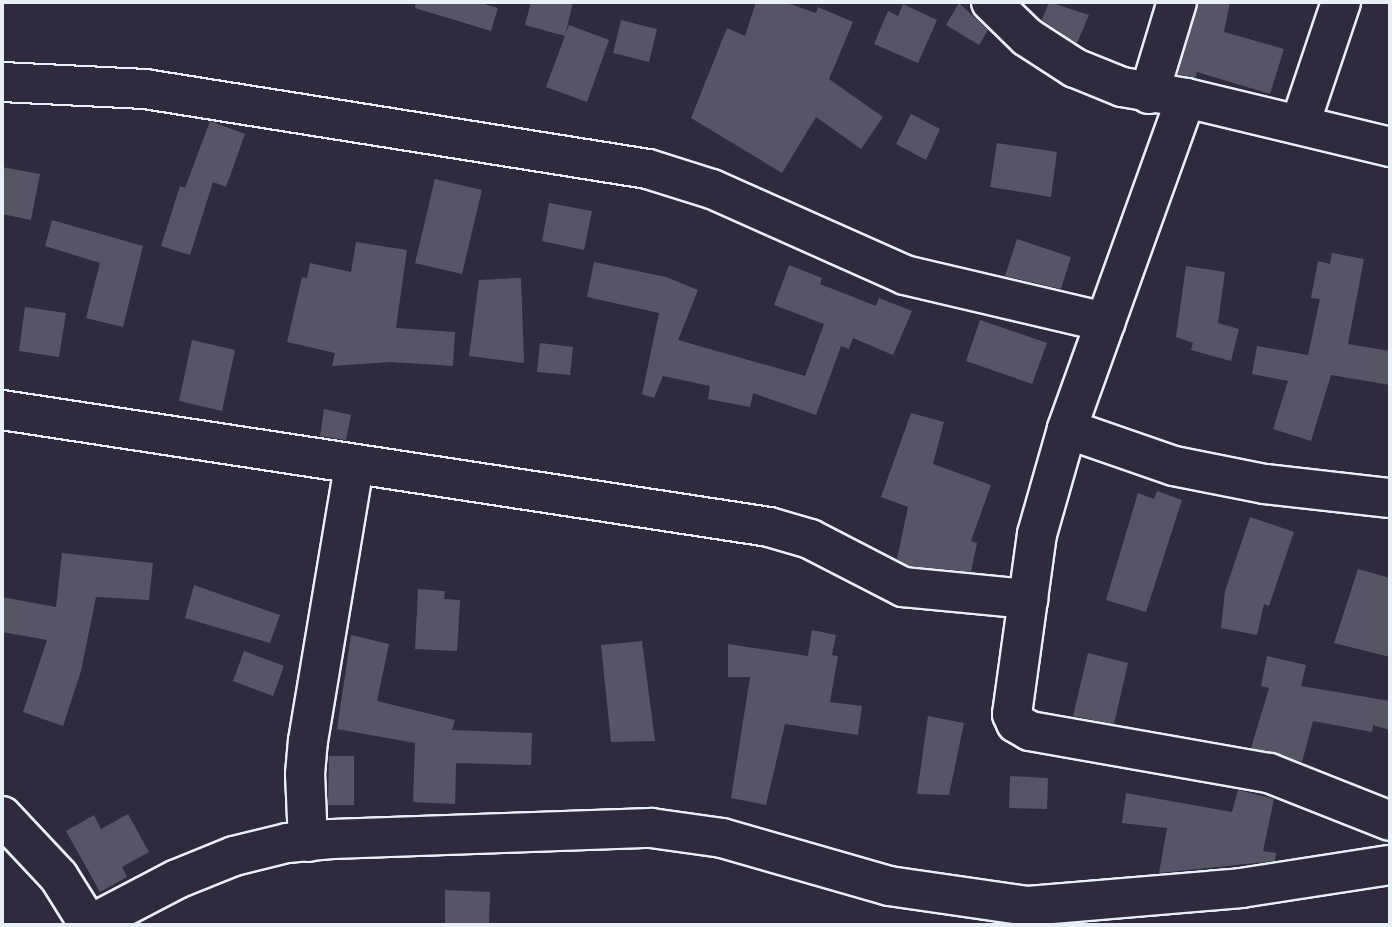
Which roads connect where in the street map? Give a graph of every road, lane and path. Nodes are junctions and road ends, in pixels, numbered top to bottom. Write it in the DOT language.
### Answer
graph roads {
  1 [pos="990,2"];
  2 [pos="1177,2"];
  3 [pos="1341,2"];
  4 [pos="2,82"];
  5 [pos="1149,94"];
  6 [pos="1186,98"];
  7 [pos="1300,124"];
  8 [pos="1390,148"];
  9 [pos="1106,321"];
  10 [pos="2,410"];
  11 [pos="1067,429"];
  12 [pos="354,466"];
  13 [pos="1390,498"];
  14 [pos="1028,599"];
  15 [pos="2,816"];
  16 [pos="1390,821"];
  17 [pos="309,842"];
  18 [pos="1390,865"];
  1 -- 5 [label="street"];
  2 -- 5 [label="street"];
  3 -- 7 [label="street"];
  4 -- 9 [label="street"];
  5 -- 6 [label="street"];
  6 -- 7 [label="street"];
  6 -- 9 [label="street"];
  7 -- 8 [label="street"];
  9 -- 11 [label="street"];
  10 -- 12 [label="street"];
  11 -- 13 [label="street"];
  11 -- 14 [label="street"];
  12 -- 14 [label="street"];
  12 -- 17 [label="street"];
  14 -- 16 [label="street"];
  15 -- 17 [label="street"];
  17 -- 18 [label="street"];
}
